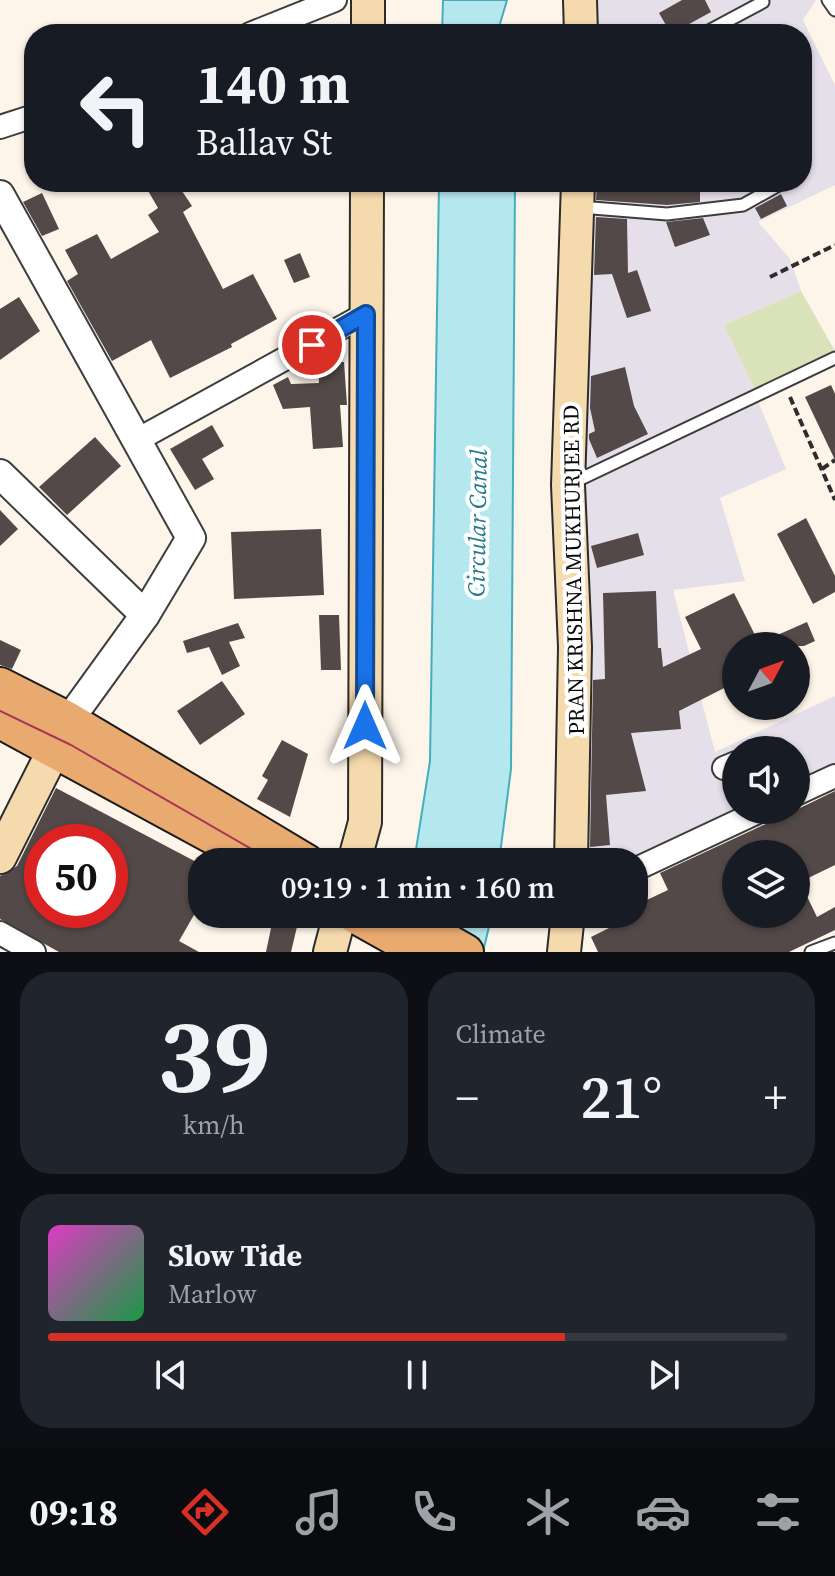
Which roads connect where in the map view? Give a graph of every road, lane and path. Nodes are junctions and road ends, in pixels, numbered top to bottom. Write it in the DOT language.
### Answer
graph roads {
  1 [pos="335,0"];
  2 [pos="368,0"];
  3 [pos="580,0"];
  4 [pos="828,0"];
  5 [pos="763,2"];
  6 [pos="835,10"];
  7 [pos="275,24"];
  8 [pos="368,24"];
  9 [pos="581,24"];
  10 [pos="722,24"];
  11 [pos="24,119"];
  12 [pos="0,127"];
  13 [pos="367,192"];
  14 [pos="766,192"];
  15 [pos="578,194"];
  16 [pos="0,195"];
  17 [pos="835,245"];
  18 [pos="770,277"];
  19 [pos="366,314"];
  20 [pos="835,358"];
  21 [pos="784,383"];
  22 [pos="139,439"];
  23 [pos="835,460"];
  24 [pos="822,469"];
  25 [pos="0,474"];
  26 [pos="568,485"];
  27 [pos="835,500"];
  28 [pos="145,615"];
  29 [pos="0,685"];
  30 [pos="69,720"];
  31 [pos="0,721"];
  32 [pos="54,750"];
  33 [pos="835,776"];
  34 [pos="810,788"];
  35 [pos="732,824"];
  36 [pos="234,848"];
  37 [pos="284,848"];
  38 [pos="358,848"];
  39 [pos="571,848"];
  40 [pos="0,857"];
  41 [pos="648,863"];
  42 [pos="355,928"];
  43 [pos="383,928"];
  44 [pos="397,928"];
  45 [pos="567,928"];
  46 [pos="0,933"];
  47 [pos="835,943"];
  48 [pos="34,952"];
  49 [pos="330,952"];
  50 [pos="420,952"];
  51 [pos="466,952"];
  52 [pos="564,952"];
  53 [pos="811,952"];
  1 -- 7 [label="street"];
  2 -- 8 [label="main road"];
  3 -- 9 [label="main road"];
  4 -- 6 [label="lane"];
  5 -- 10 [label="lane"];
  11 -- 12 [label="street"];
  13 -- 19 [label="main road"];
  14 -- 15 [label="lane"];
  15 -- 26 [label="main road, PRAN KRISHNA MUKHURJEE RD"];
  16 -- 22 [label="street"];
  17 -- 18 [label="path"];
  19 -- 22 [label="street"];
  19 -- 38 [label="main road"];
  20 -- 21 [label="lane"];
  21 -- 24 [label="path"];
  21 -- 26 [label="lane"];
  22 -- 28 [label="street"];
  23 -- 24 [label="path"];
  24 -- 27 [label="path"];
  25 -- 28 [label="street"];
  26 -- 39 [label="main road, PRAN KRISHNA MUKHURJEE RD"];
  28 -- 30 [label="street"];
  29 -- 30 [label="main road"];
  30 -- 32 [label="main road"];
  30 -- 37 [label="main road"];
  31 -- 32 [label="main road"];
  32 -- 36 [label="main road"];
  32 -- 40 [label="main road"];
  33 -- 34 [label="street"];
  35 -- 41 [label="street"];
  42 -- 49 [label="main road"];
  43 -- 50 [label="main road"];
  44 -- 51 [label="main road"];
  45 -- 52 [label="main road"];
  46 -- 48 [label="street"];
  47 -- 53 [label="lane"];
}
